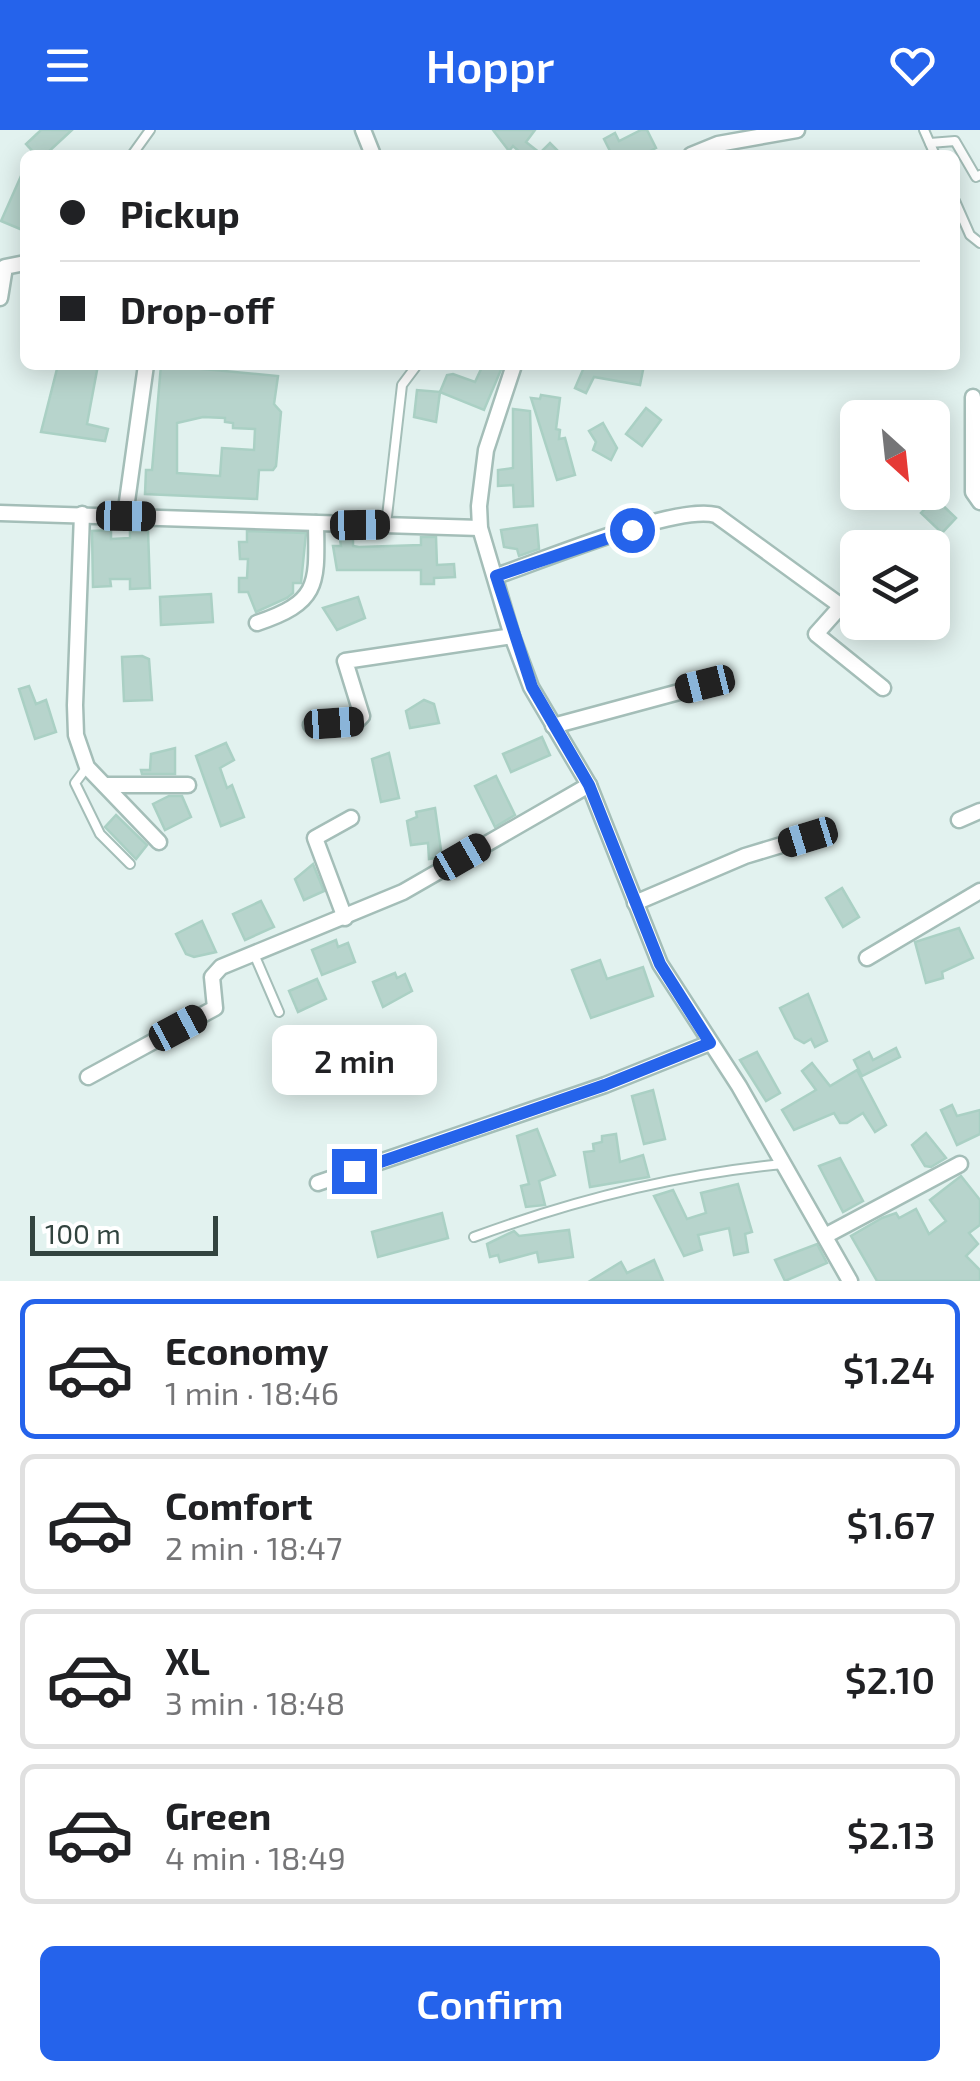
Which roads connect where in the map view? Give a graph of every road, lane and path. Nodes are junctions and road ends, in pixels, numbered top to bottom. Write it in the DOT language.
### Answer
graph roads {
  1 [pos="797,130"];
  2 [pos="924,130"];
  3 [pos="752,135"];
  4 [pos="930,144"];
  5 [pos="703,150"];
  6 [pos="933,150"];
  7 [pos="980,175"];
  8 [pos="960,212"];
  9 [pos="980,243"];
  10 [pos="20,264"];
  11 [pos="0,298"];
  12 [pos="145,370"];
  13 [pos="414,370"];
  14 [pos="512,370"];
  15 [pos="973,397"];
  16 [pos="980,502"];
  17 [pos="0,513"];
  18 [pos="82,514"];
  19 [pos="126,516"];
  20 [pos="386,524"];
  21 [pos="321,528"];
  22 [pos="480,528"];
  23 [pos="496,576"];
  24 [pos="257,623"];
  25 [pos="512,636"];
  26 [pos="705,684"];
  27 [pos="883,688"];
  28 [pos="311,724"];
  29 [pos="553,726"];
  30 [pos="87,767"];
  31 [pos="106,785"];
  32 [pos="188,785"];
  33 [pos="589,785"];
  34 [pos="980,811"];
  35 [pos="351,818"];
  36 [pos="959,820"];
  37 [pos="808,837"];
  38 [pos="158,842"];
  39 [pos="130,864"];
  40 [pos="980,890"];
  41 [pos="635,903"];
  42 [pos="345,918"];
  43 [pos="254,954"];
  44 [pos="867,958"];
  45 [pos="278,1012"];
  46 [pos="710,1043"];
  47 [pos="88,1077"];
  48 [pos="784,1164"];
  49 [pos="960,1164"];
  50 [pos="318,1182"];
  51 [pos="825,1236"];
  52 [pos="474,1237"];
  53 [pos="850,1281"];
  1 -- 3 [label="street"];
  2 -- 4 [label="lane"];
  3 -- 5 [label="street"];
  4 -- 6 [label="lane"];
  4 -- 7 [label="lane"];
  8 -- 9 [label="lane"];
  10 -- 11 [label="street"];
  12 -- 19 [label="street"];
  13 -- 20 [label="lane"];
  14 -- 22 [label="street"];
  15 -- 16 [label="street"];
  17 -- 18 [label="street"];
  18 -- 19 [label="street"];
  18 -- 30 [label="street"];
  19 -- 21 [label="street"];
  20 -- 21 [label="street"];
  20 -- 22 [label="street"];
  21 -- 24 [label="street"];
  22 -- 23 [label="street"];
  23 -- 25 [label="street"];
  23 -- 27 [label="street"];
  25 -- 28 [label="street"];
  25 -- 29 [label="street"];
  26 -- 29 [label="street"];
  29 -- 33 [label="street"];
  30 -- 31 [label="street"];
  30 -- 39 [label="lane"];
  31 -- 32 [label="street"];
  31 -- 38 [label="street"];
  33 -- 41 [label="street"];
  33 -- 42 [label="street"];
  34 -- 36 [label="street"];
  35 -- 42 [label="street"];
  37 -- 41 [label="street"];
  40 -- 44 [label="street"];
  41 -- 46 [label="street"];
  42 -- 43 [label="street"];
  43 -- 45 [label="lane"];
  43 -- 47 [label="street"];
  46 -- 48 [label="street"];
  46 -- 50 [label="street"];
  48 -- 51 [label="street"];
  48 -- 52 [label="lane"];
  49 -- 51 [label="street"];
  51 -- 53 [label="street"];
}
